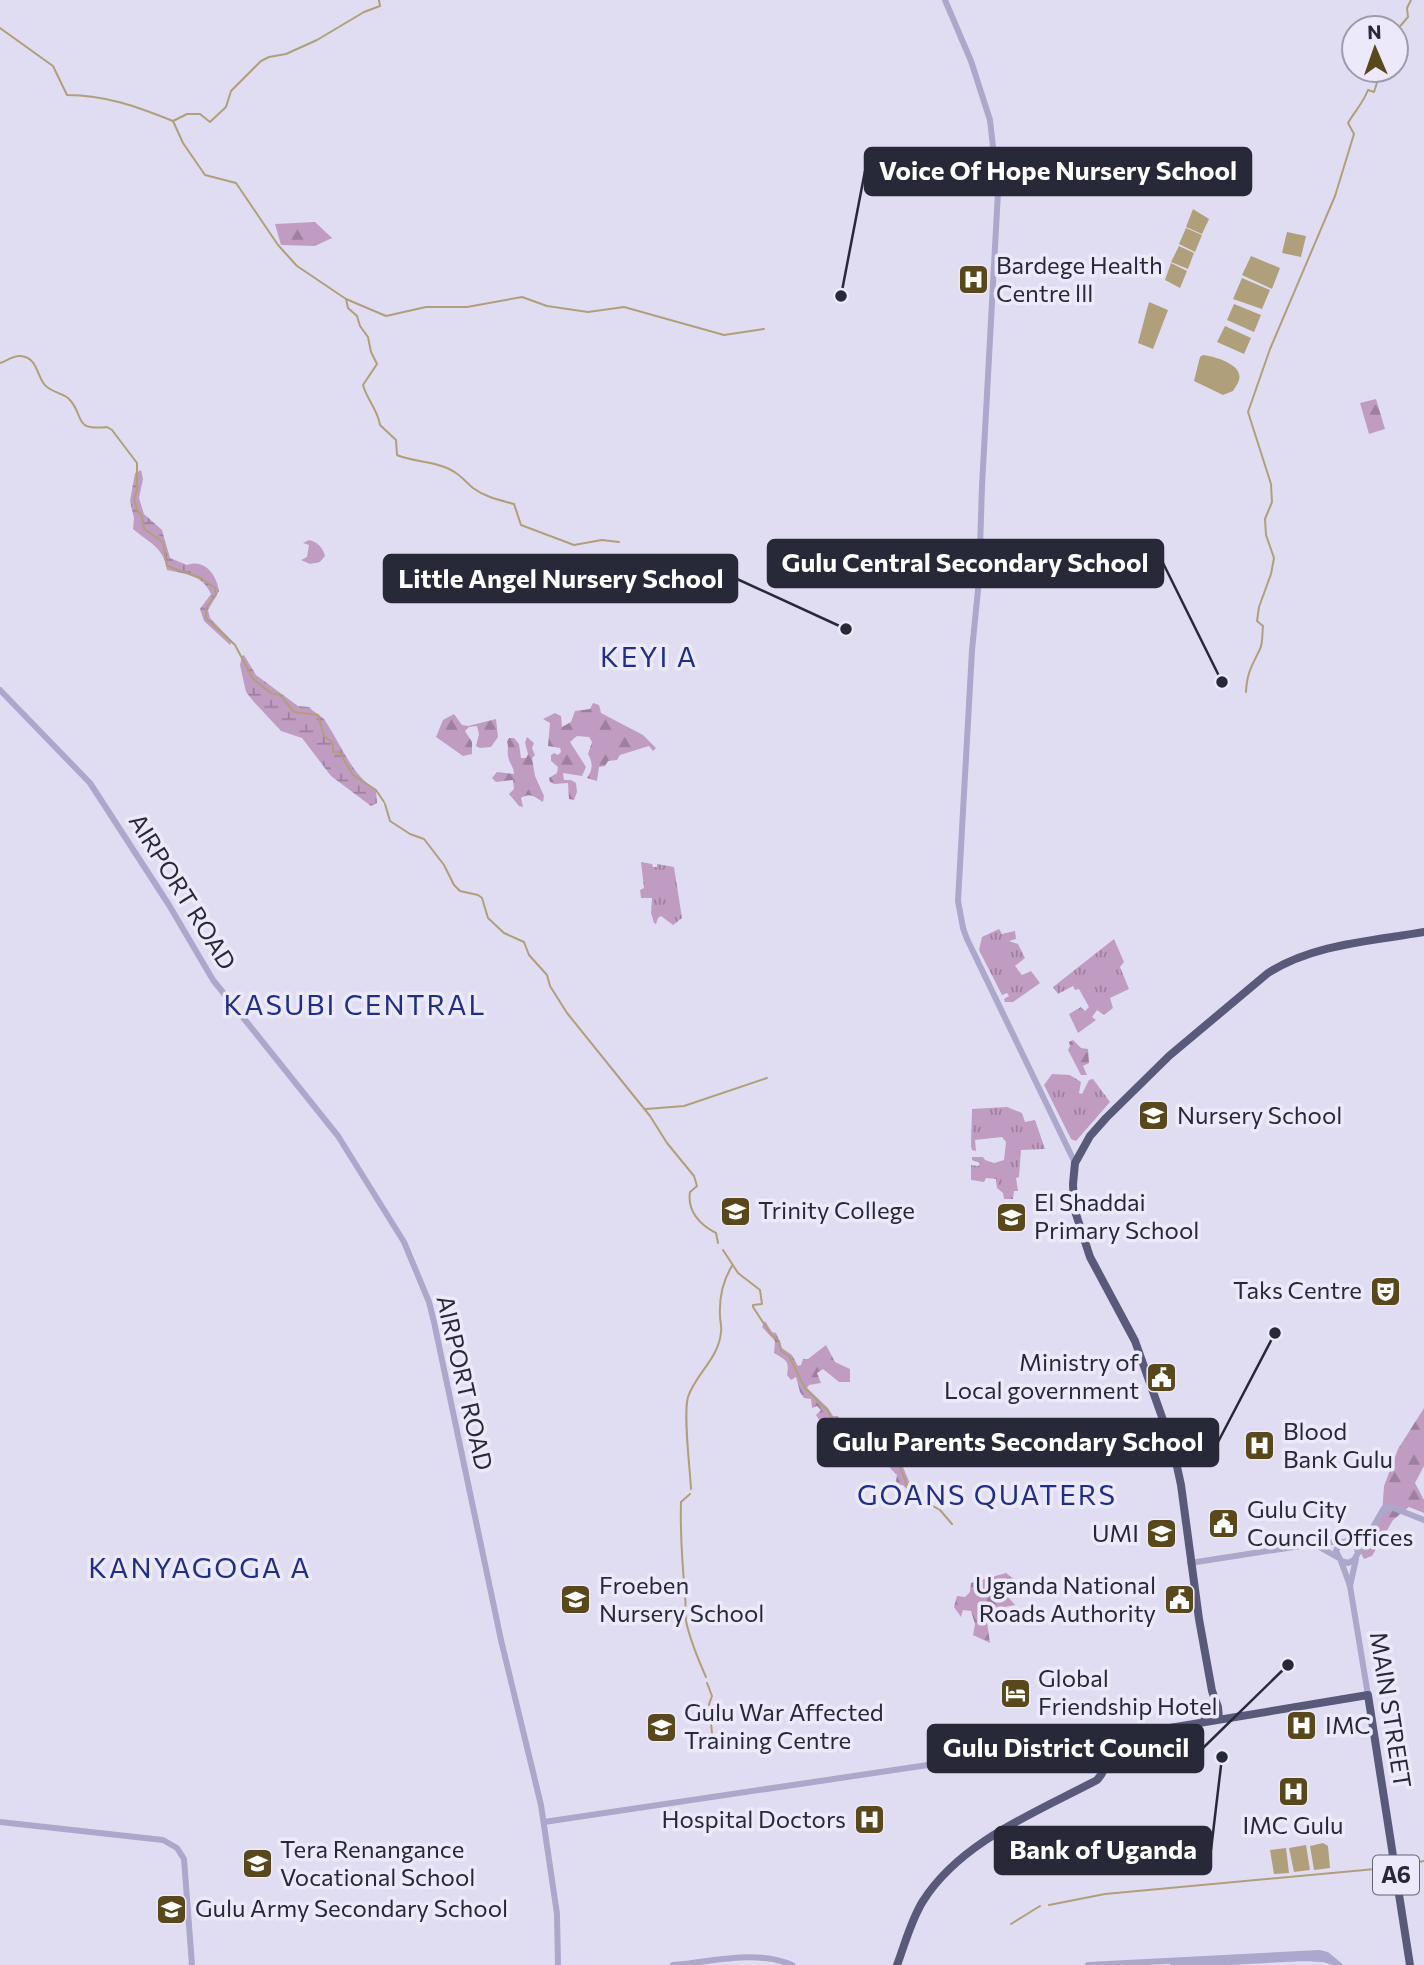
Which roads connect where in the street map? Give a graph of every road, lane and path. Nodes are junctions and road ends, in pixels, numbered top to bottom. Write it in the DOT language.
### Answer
graph roads {
  1 [pos="945,0"];
  2 [pos="0,690"];
  3 [pos="1424,932"];
  4 [pos="1075,1163"];
  5 [pos="1424,1520"];
  6 [pos="1370,1531"];
  7 [pos="1345,1541"];
  8 [pos="1314,1545"];
  9 [pos="1357,1555"];
  10 [pos="1340,1560"];
  11 [pos="1190,1563"];
  12 [pos="1350,1586"];
  13 [pos="1368,1695"];
  14 [pos="1215,1705"];
  15 [pos="1230,1717"];
  16 [pos="1217,1719"];
  17 [pos="1203,1721"];
  18 [pos="1103,1739"];
  19 [pos="0,1822"];
  20 [pos="544,1822"];
  21 [pos="1121,1964"];
  22 [pos="1339,1964"];
  23 [pos="192,1965"];
  24 [pos="558,1965"];
  25 [pos="673,1965"];
  26 [pos="792,1965"];
  27 [pos="897,1965"];
  28 [pos="1088,1965"];
  29 [pos="1173,1965"];
  30 [pos="1410,1965"];
  1 -- 4 [label="street"];
  2 -- 20 [label="street, AIRPORT ROAD"];
  3 -- 4 [label="main road"];
  4 -- 11 [label="main road"];
  5 -- 6 [label="street"];
  6 -- 7 [label="street"];
  6 -- 9 [label="street"];
  7 -- 8 [label="street"];
  7 -- 9 [label="street"];
  7 -- 10 [label="street"];
  8 -- 10 [label="street"];
  8 -- 11 [label="street"];
  9 -- 10 [label="street"];
  9 -- 12 [label="street"];
  10 -- 12 [label="street"];
  11 -- 14 [label="main road"];
  12 -- 13 [label="street, MAIN STREET"];
  13 -- 15 [label="main road"];
  13 -- 30 [label="main road, MAIN STREET / A6"];
  14 -- 15 [label="main road"];
  14 -- 16 [label="main road"];
  14 -- 17 [label="main road"];
  15 -- 16 [label="main road"];
  16 -- 17 [label="main road"];
  17 -- 18 [label="main road"];
  18 -- 20 [label="street"];
  18 -- 27 [label="main road"];
  19 -- 23 [label="street"];
  20 -- 24 [label="street, AIRPORT ROAD"];
  21 -- 22 [label="street"];
  21 -- 28 [label="street"];
  22 -- 29 [label="street"];
  25 -- 26 [label="street"];
}
